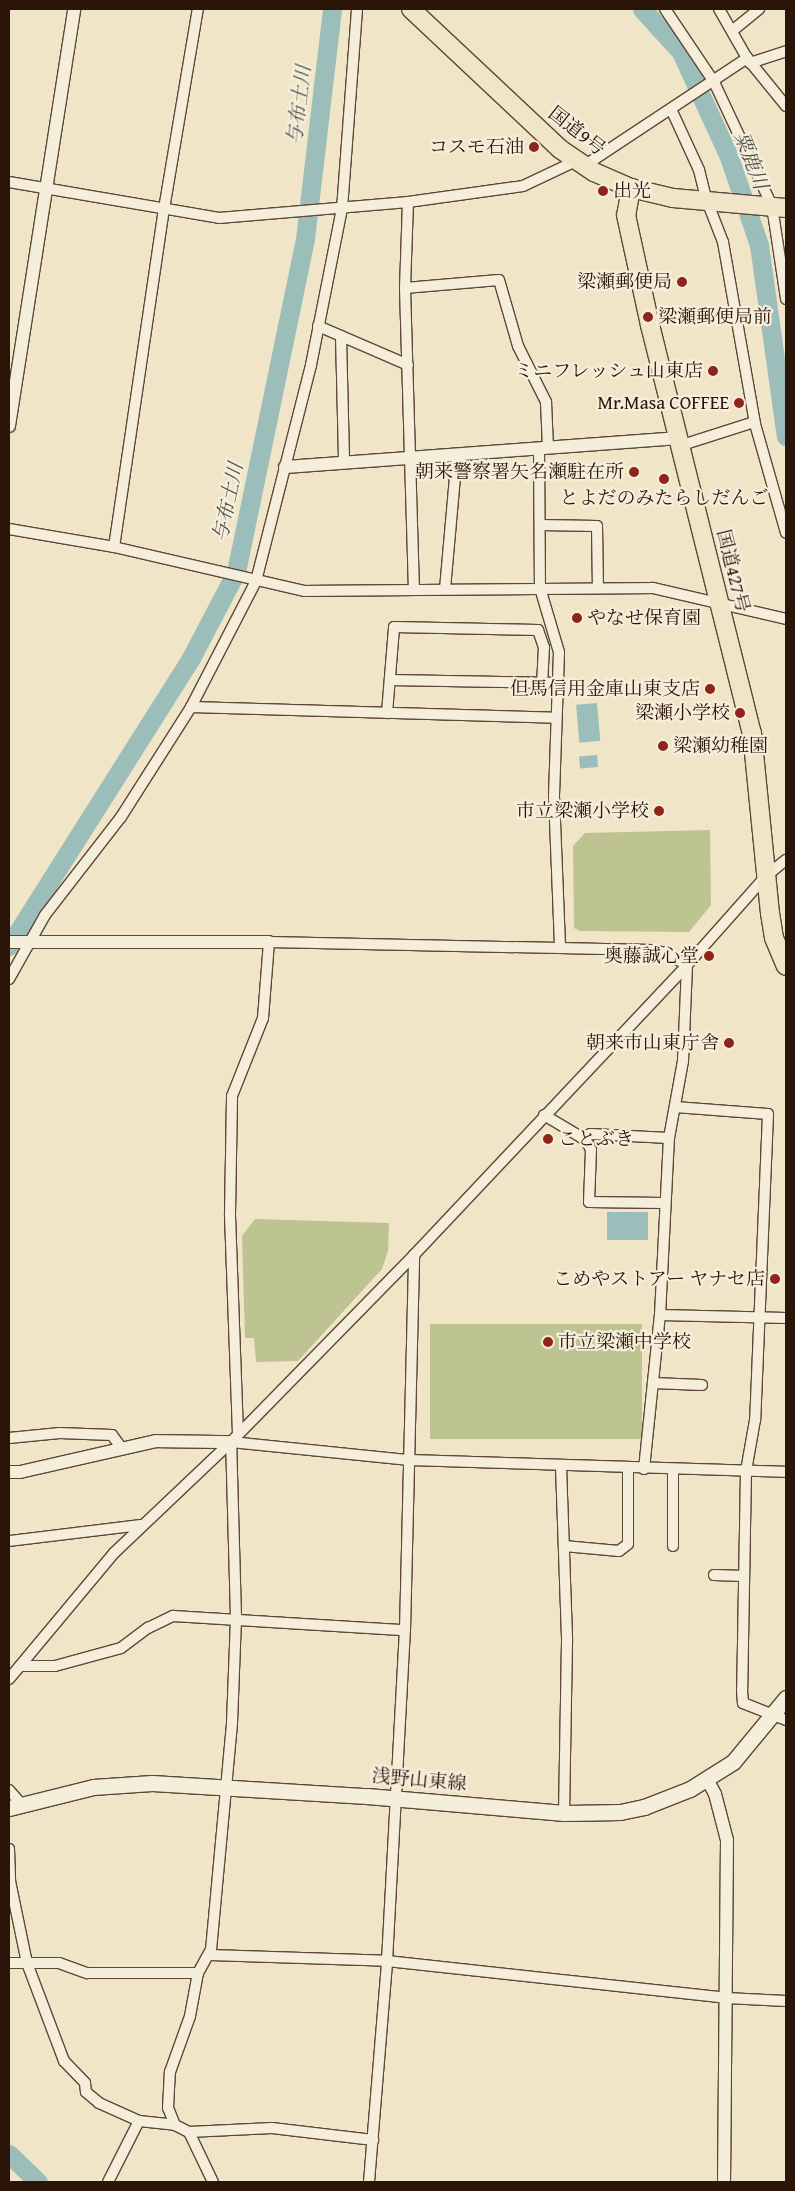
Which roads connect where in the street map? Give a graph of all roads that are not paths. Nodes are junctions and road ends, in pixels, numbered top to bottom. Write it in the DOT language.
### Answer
graph roads {
  1 [pos="74,9"];
  2 [pos="198,9"];
  3 [pos="356,9"];
  4 [pos="411,9"];
  5 [pos="665,9"];
  6 [pos="719,9"];
  7 [pos="759,9"];
  8 [pos="732,31"];
  9 [pos="786,51"];
  10 [pos="749,61"];
  11 [pos="711,83"];
  12 [pos="786,106"];
  13 [pos="671,109"];
  14 [pos="580,164"];
  15 [pos="9,182"];
  16 [pos="631,188"];
  17 [pos="46,189"];
  18 [pos="408,202"];
  19 [pos="710,202"];
  20 [pos="775,207"];
  21 [pos="164,209"];
  22 [pos="340,209"];
  23 [pos="406,288"];
  24 [pos="786,299"];
  25 [pos="318,326"];
  26 [pos="342,336"];
  27 [pos="408,365"];
  28 [pos="754,422"];
  29 [pos="9,426"];
  30 [pos="678,442"];
  31 [pos="543,448"];
  32 [pos="457,455"];
  33 [pos="411,459"];
  34 [pos="344,462"];
  35 [pos="286,467"];
  36 [pos="540,525"];
  37 [pos="9,529"];
  38 [pos="786,533"];
  39 [pos="114,547"];
  40 [pos="253,580"];
  41 [pos="540,588"];
  42 [pos="598,588"];
  43 [pos="445,589"];
  44 [pos="414,590"];
  45 [pos="719,603"];
  46 [pos="786,619"];
  47 [pos="390,680"];
  48 [pos="542,683"];
  49 [pos="558,683"];
  50 [pos="191,707"];
  51 [pos="387,713"];
  52 [pos="556,718"];
  53 [pos="786,860"];
  54 [pos="766,876"];
  55 [pos="9,942"];
  56 [pos="26,942"];
  57 [pos="269,942"];
  58 [pos="560,948"];
  59 [pos="687,965"];
  60 [pos="786,966"];
  61 [pos="9,979"];
  62 [pos="675,1107"];
  63 [pos="544,1115"];
  64 [pos="580,1137"];
  65 [pos="669,1138"];
  66 [pos="663,1203"];
  67 [pos="414,1255"];
  68 [pos="660,1316"];
  69 [pos="758,1316"];
  70 [pos="786,1318"];
  71 [pos="653,1383"];
  72 [pos="702,1386"];
  73 [pos="9,1438"];
  74 [pos="234,1438"];
  75 [pos="122,1449"];
  76 [pos="407,1460"];
  77 [pos="561,1466"];
  78 [pos="628,1468"];
  79 [pos="644,1469"];
  80 [pos="674,1469"];
  81 [pos="746,1471"];
  82 [pos="9,1472"];
  83 [pos="786,1472"];
  84 [pos="142,1525"];
  85 [pos="9,1541"];
  86 [pos="564,1546"];
  87 [pos="673,1546"];
  88 [pos="714,1574"];
  89 [pos="744,1576"];
  90 [pos="236,1618"];
  91 [pos="406,1630"];
  92 [pos="22,1666"];
  93 [pos="9,1679"];
  94 [pos="786,1698"];
  95 [pos="780,1718"];
  96 [pos="707,1779"];
  97 [pos="226,1786"];
  98 [pos="9,1790"];
  99 [pos="397,1798"];
  100 [pos="15,1806"];
  101 [pos="564,1813"];
  102 [pos="9,1849"];
  103 [pos="210,1955"];
  104 [pos="387,1961"];
  105 [pos="9,1963"];
  106 [pos="27,1963"];
  107 [pos="198,1973"];
  108 [pos="726,1998"];
  109 [pos="786,2001"];
  110 [pos="139,2122"];
  111 [pos="175,2124"];
  112 [pos="189,2132"];
  113 [pos="373,2140"];
  114 [pos="108,2182"];
  115 [pos="213,2182"];
  116 [pos="369,2182"];
  117 [pos="724,2182"];
  1 -- 17 [label="street"];
  2 -- 21 [label="street"];
  3 -- 22 [label="street"];
  4 -- 14 [label="highway, 国道9号"];
  5 -- 11 [label="street"];
  6 -- 8 [label="street"];
  7 -- 8 [label="street"];
  8 -- 10 [label="street"];
  9 -- 10 [label="street"];
  10 -- 11 [label="street"];
  10 -- 12 [label="street"];
  11 -- 13 [label="street"];
  11 -- 20 [label="street"];
  13 -- 14 [label="street"];
  13 -- 19 [label="street"];
  14 -- 16 [label="highway, 国道9号"];
  14 -- 18 [label="street"];
  15 -- 17 [label="street"];
  16 -- 19 [label="highway, 国道9号"];
  16 -- 30 [label="highway, 国道427号"];
  17 -- 21 [label="street"];
  17 -- 29 [label="street"];
  18 -- 22 [label="street"];
  18 -- 23 [label="street"];
  19 -- 20 [label="highway, 国道9号"];
  19 -- 28 [label="street"];
  20 -- 24 [label="street"];
  21 -- 22 [label="street"];
  21 -- 39 [label="street"];
  22 -- 25 [label="street"];
  23 -- 27 [label="street"];
  23 -- 31 [label="street"];
  25 -- 26 [label="street"];
  25 -- 35 [label="street"];
  26 -- 27 [label="street"];
  26 -- 34 [label="street"];
  27 -- 33 [label="street"];
  28 -- 30 [label="street"];
  28 -- 38 [label="street"];
  30 -- 31 [label="street"];
  30 -- 45 [label="highway, 国道427号"];
  31 -- 32 [label="street"];
  31 -- 36 [label="street"];
  32 -- 33 [label="street"];
  32 -- 43 [label="street"];
  33 -- 34 [label="street"];
  33 -- 44 [label="street"];
  34 -- 35 [label="street"];
  35 -- 40 [label="street"];
  36 -- 41 [label="street"];
  36 -- 42 [label="street"];
  37 -- 39 [label="street"];
  39 -- 40 [label="street"];
  40 -- 44 [label="street"];
  40 -- 50 [label="street"];
  41 -- 42 [label="street"];
  41 -- 43 [label="street"];
  41 -- 49 [label="street"];
  42 -- 45 [label="street"];
  43 -- 44 [label="street"];
  45 -- 46 [label="street"];
  45 -- 54 [label="highway, 国道427号"];
  47 -- 48 [label="street"];
  47 -- 48 [label="street"];
  47 -- 51 [label="street"];
  48 -- 49 [label="street"];
  49 -- 52 [label="street"];
  50 -- 51 [label="street"];
  50 -- 56 [label="street"];
  51 -- 52 [label="street"];
  52 -- 58 [label="street"];
  53 -- 54 [label="street"];
  54 -- 59 [label="street"];
  54 -- 60 [label="highway, 国道427号"];
  55 -- 56 [label="street"];
  56 -- 57 [label="street"];
  56 -- 61 [label="street"];
  57 -- 58 [label="street"];
  57 -- 74 [label="street"];
  58 -- 59 [label="street"];
  59 -- 62 [label="street"];
  59 -- 63 [label="street"];
  62 -- 65 [label="street"];
  62 -- 69 [label="street"];
  63 -- 64 [label="street"];
  63 -- 67 [label="street"];
  64 -- 65 [label="street"];
  64 -- 66 [label="street"];
  65 -- 66 [label="street"];
  66 -- 68 [label="street"];
  67 -- 74 [label="street"];
  67 -- 76 [label="street"];
  68 -- 69 [label="street"];
  68 -- 71 [label="street"];
  69 -- 70 [label="street"];
  69 -- 81 [label="street"];
  71 -- 72 [label="street"];
  71 -- 79 [label="street"];
  73 -- 75 [label="street"];
  74 -- 75 [label="street"];
  74 -- 76 [label="street"];
  74 -- 84 [label="street"];
  74 -- 90 [label="street"];
  75 -- 82 [label="street"];
  76 -- 77 [label="street"];
  76 -- 91 [label="street"];
  77 -- 78 [label="street"];
  77 -- 86 [label="street"];
  78 -- 79 [label="street"];
  78 -- 86 [label="street"];
  79 -- 80 [label="street"];
  80 -- 81 [label="street"];
  80 -- 87 [label="street"];
  81 -- 83 [label="street"];
  81 -- 89 [label="street"];
  84 -- 85 [label="street"];
  84 -- 92 [label="street"];
  86 -- 101 [label="street"];
  88 -- 89 [label="street"];
  89 -- 95 [label="street"];
  90 -- 91 [label="street"];
  90 -- 92 [label="street"];
  90 -- 97 [label="street"];
  91 -- 99 [label="street"];
  92 -- 93 [label="street"];
  94 -- 95 [label="main road, 浅野山東線"];
  95 -- 96 [label="main road, 浅野山東線"];
  96 -- 101 [label="main road, 浅野山東線"];
  96 -- 108 [label="street"];
  97 -- 99 [label="main road, 浅野山東線"];
  97 -- 100 [label="main road, 浅野山東線"];
  97 -- 103 [label="street"];
  98 -- 100 [label="street"];
  99 -- 101 [label="main road, 浅野山東線"];
  99 -- 104 [label="street"];
  102 -- 106 [label="street"];
  103 -- 104 [label="street"];
  103 -- 107 [label="street"];
  104 -- 108 [label="street"];
  104 -- 113 [label="street"];
  105 -- 106 [label="street"];
  106 -- 107 [label="street"];
  106 -- 110 [label="street"];
  107 -- 111 [label="street"];
  108 -- 109 [label="street"];
  108 -- 117 [label="street"];
  110 -- 111 [label="street"];
  110 -- 114 [label="street"];
  111 -- 112 [label="street"];
  112 -- 113 [label="street"];
  112 -- 115 [label="street"];
  113 -- 116 [label="street"];
}
